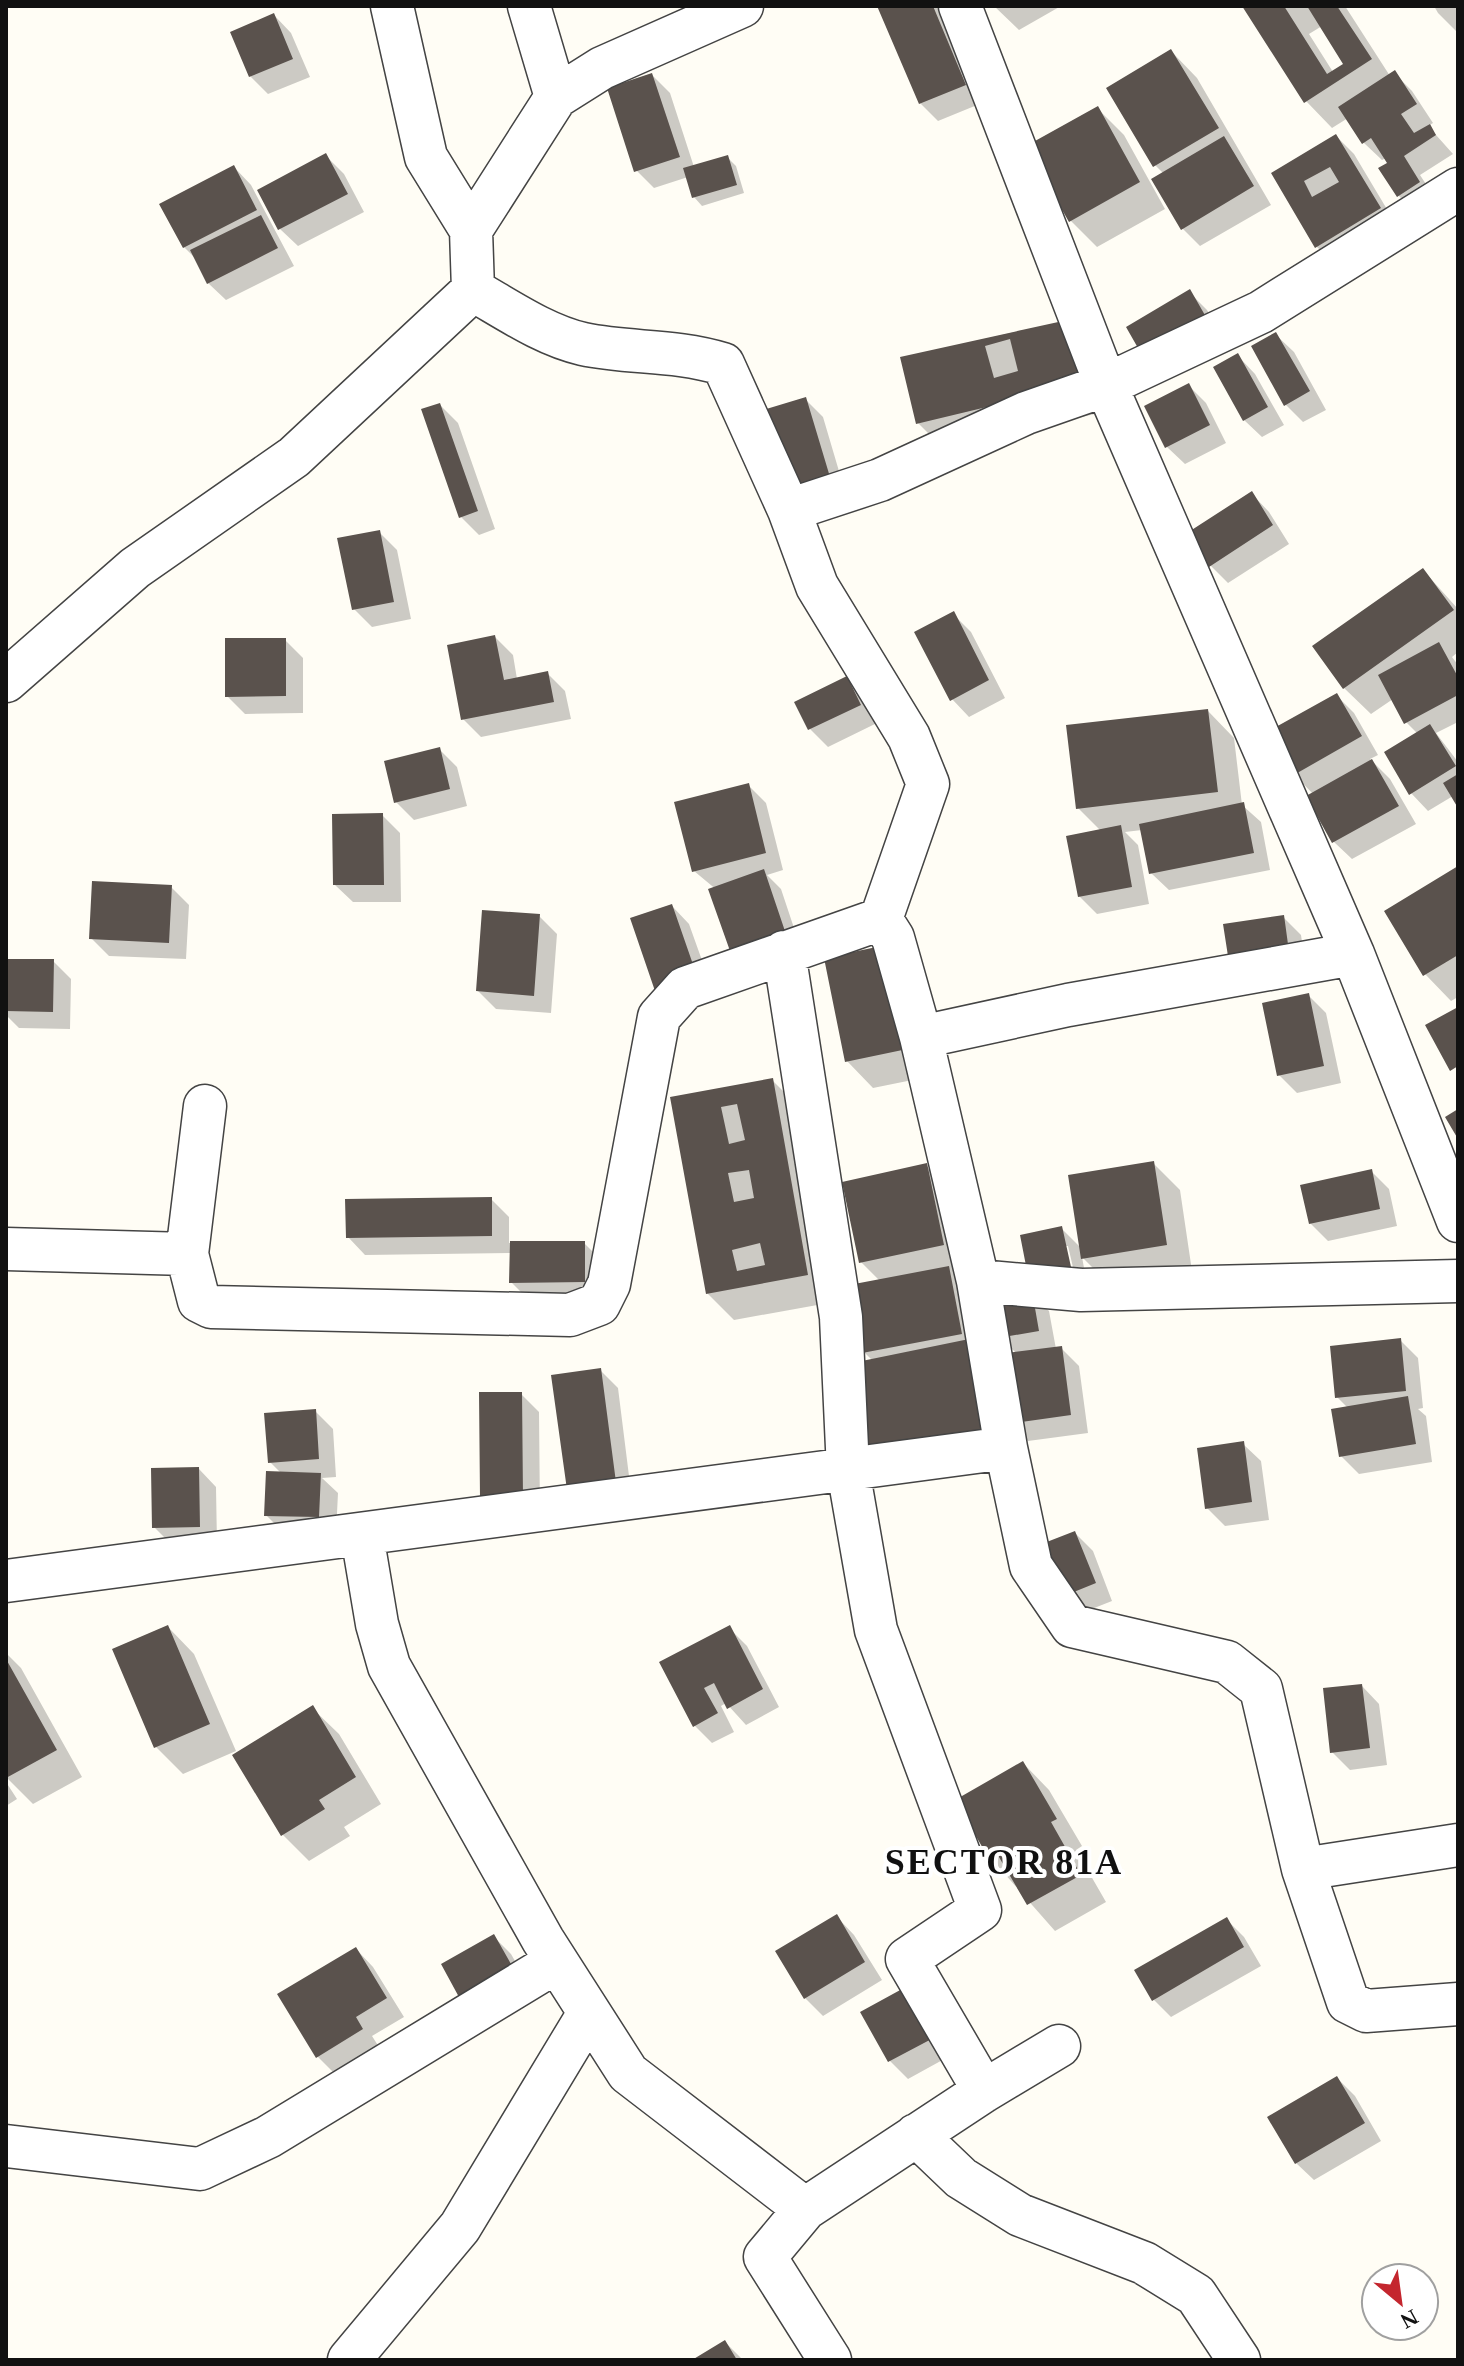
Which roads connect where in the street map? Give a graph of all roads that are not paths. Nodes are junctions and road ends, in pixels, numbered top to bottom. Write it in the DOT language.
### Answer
graph roads {
  1 [pos="392,6"];
  2 [pos="529,6"];
  3 [pos="742,6"];
  4 [pos="960,6"];
  5 [pos="556,97"];
  6 [pos="1458,189"];
  7 [pos="471,230"];
  8 [pos="473,290"];
  9 [pos="1106,385"];
  10 [pos="789,510"];
  11 [pos="7,672"];
  12 [pos="881,919"];
  13 [pos="784,952"];
  14 [pos="1353,954"];
  15 [pos="921,1037"];
  16 [pos="205,1106"];
  17 [pos="1450,1173"];
  18 [pos="1458,1221"];
  19 [pos="6,1249"];
  20 [pos="187,1254"];
  21 [pos="978,1281"];
  22 [pos="1458,1281"];
  23 [pos="1006,1448"];
  24 [pos="848,1470"];
  25 [pos="362,1535"];
  26 [pos="6,1581"];
  27 [pos="1458,1845"];
  28 [pos="1303,1869"];
  29 [pos="556,1962"];
  30 [pos="1458,2004"];
  31 [pos="589,2013"];
  32 [pos="1059,2046"];
  33 [pos="984,2091"];
  34 [pos="916,2135"];
  35 [pos="6,2146"];
  36 [pos="805,2209"];
  37 [pos="349,2360"];
  38 [pos="830,2360"];
  39 [pos="1239,2360"];
  1 -- 7 [label="street"];
  2 -- 5 [label="street"];
  3 -- 5 [label="street"];
  4 -- 9 [label="street"];
  5 -- 7 [label="street"];
  6 -- 9 [label="street"];
  7 -- 8 [label="street"];
  8 -- 10 [label="street"];
  8 -- 11 [label="street"];
  9 -- 10 [label="street"];
  9 -- 14 [label="street"];
  10 -- 12 [label="street"];
  12 -- 13 [label="street"];
  12 -- 15 [label="street"];
  13 -- 20 [label="street"];
  13 -- 24 [label="street"];
  14 -- 15 [label="street"];
  14 -- 17 [label="street"];
  15 -- 21 [label="street"];
  16 -- 20 [label="street"];
  17 -- 18 [label="street"];
  19 -- 20 [label="street"];
  21 -- 22 [label="street"];
  21 -- 23 [label="street"];
  23 -- 24 [label="street"];
  23 -- 28 [label="street"];
  24 -- 25 [label="street"];
  24 -- 33 [label="street"];
  25 -- 26 [label="street"];
  25 -- 29 [label="street"];
  27 -- 28 [label="street"];
  28 -- 30 [label="street"];
  29 -- 31 [label="street"];
  29 -- 35 [label="street"];
  31 -- 36 [label="street"];
  31 -- 37 [label="street"];
  32 -- 33 [label="street"];
  33 -- 34 [label="street"];
  34 -- 36 [label="street"];
  34 -- 39 [label="street"];
  36 -- 38 [label="street"];
}
